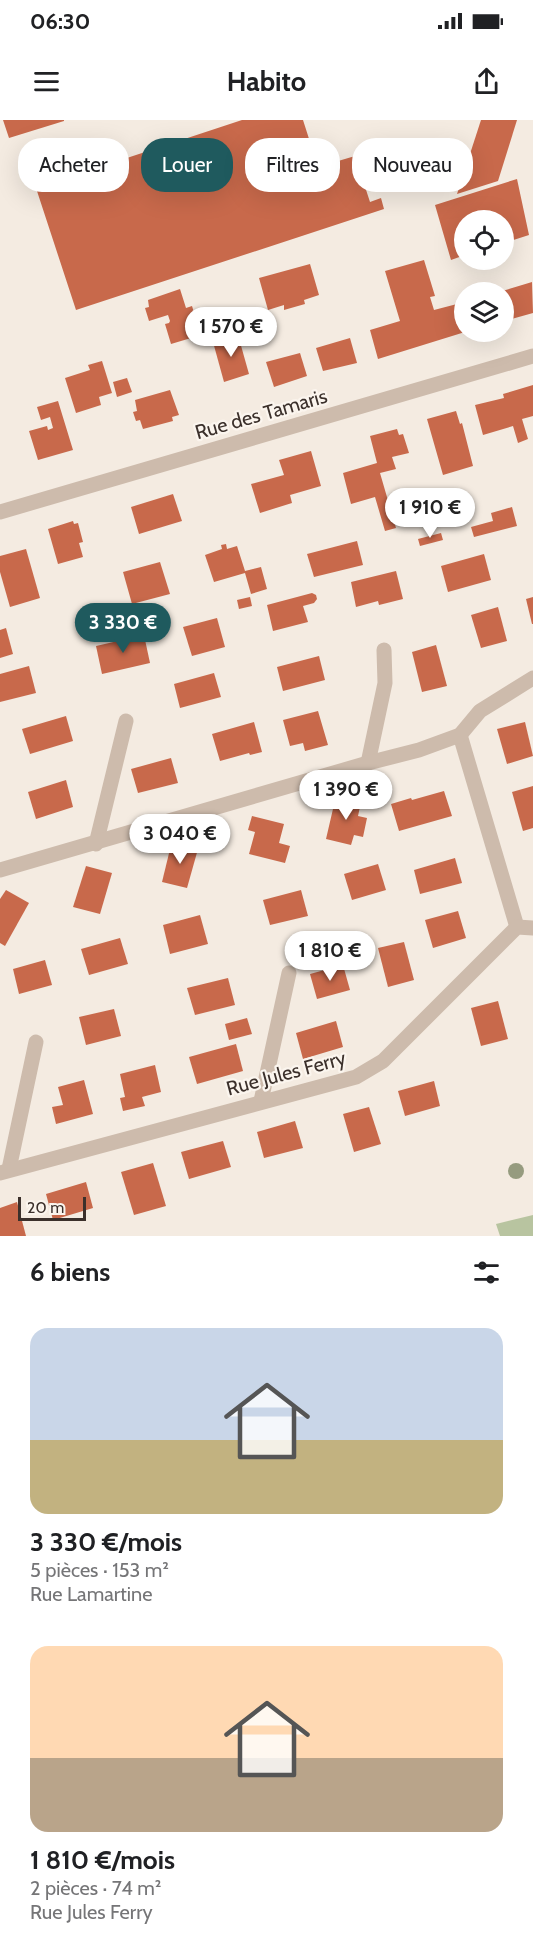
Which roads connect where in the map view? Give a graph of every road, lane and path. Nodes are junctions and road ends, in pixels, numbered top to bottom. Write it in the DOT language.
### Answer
graph roads {
  1 [pos="533,356"];
  2 [pos="0,512"];
  3 [pos="384,650"];
  4 [pos="533,678"];
  5 [pos="126,721"];
  6 [pos="460,735"];
  7 [pos="368,763"];
  8 [pos="96,844"];
  9 [pos="0,870"];
  10 [pos="517,927"];
  11 [pos="533,928"];
  12 [pos="289,974"];
  13 [pos="36,1042"];
  14 [pos="261,1101"];
  15 [pos="4,1171"];
  1 -- 2 [label="street, Rue des Tamaris"];
  3 -- 7 [label="street"];
  4 -- 6 [label="street"];
  5 -- 8 [label="street"];
  6 -- 7 [label="street"];
  6 -- 10 [label="street"];
  7 -- 8 [label="street"];
  8 -- 9 [label="street"];
  10 -- 11 [label="street"];
  10 -- 14 [label="street, Rue Jules Ferry"];
  12 -- 14 [label="street"];
  13 -- 15 [label="street"];
  14 -- 15 [label="street, Rue Jules Ferry"];
}
